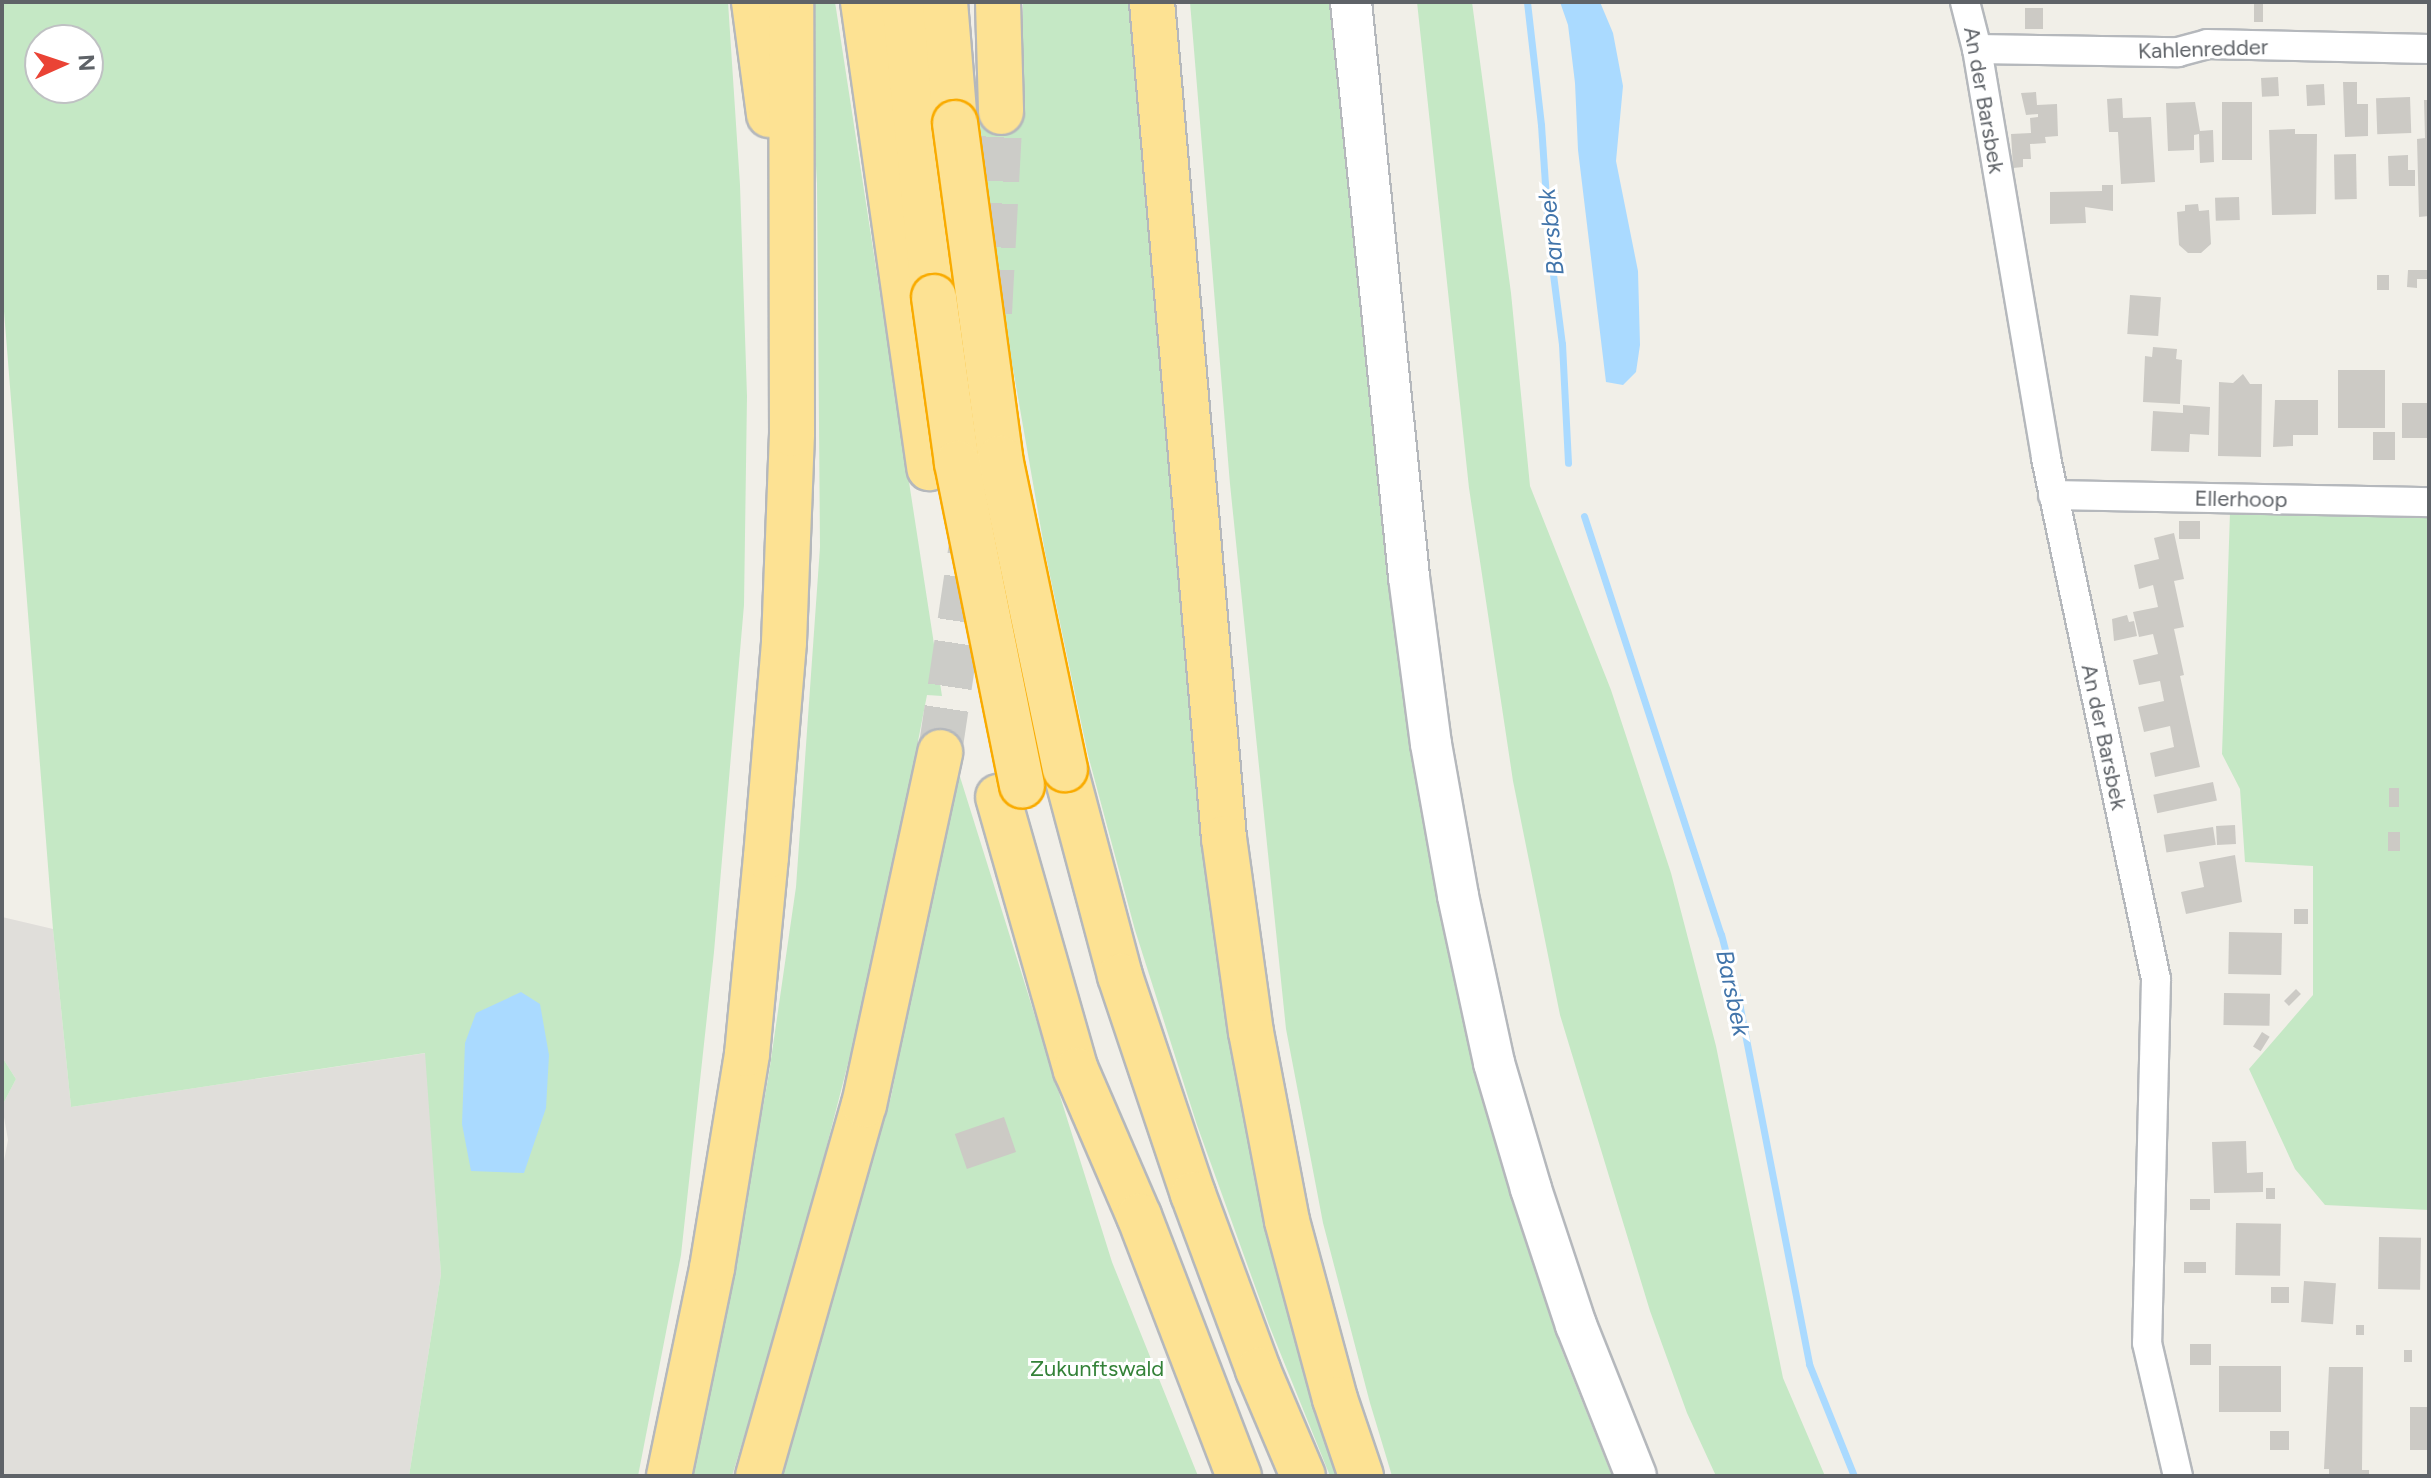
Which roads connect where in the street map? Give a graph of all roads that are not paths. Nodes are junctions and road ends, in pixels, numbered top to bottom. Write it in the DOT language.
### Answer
graph roads {
  1 [pos="754,2"];
  2 [pos="791,2"];
  3 [pos="863,2"];
  4 [pos="904,2"];
  5 [pos="945,2"];
  6 [pos="998,2"];
  7 [pos="1152,2"];
  8 [pos="1351,2"];
  9 [pos="1965,2"];
  10 [pos="1977,49"];
  11 [pos="2429,49"];
  12 [pos="1001,112"];
  13 [pos="792,286"];
  14 [pos="2053,495"];
  15 [pos="2429,502"];
  16 [pos="940,752"];
  17 [pos="1010,791"];
  18 [pos="669,1476"];
  19 [pos="758,1476"];
  20 [pos="1239,1476"];
  21 [pos="1303,1476"];
  22 [pos="1361,1476"];
  23 [pos="1636,1476"];
  24 [pos="2178,1476"];
  1 -- 13 [label="highway"];
  2 -- 13 [label="highway"];
  3 -- 17 [label="highway"];
  4 -- 17 [label="highway, bridge"];
  5 -- 21 [label="highway, bridge"];
  6 -- 12 [label="highway"];
  7 -- 22 [label="highway"];
  8 -- 23 [label="main road"];
  9 -- 10 [label="street, An der Barsbek"];
  10 -- 11 [label="street, Kahlenredder"];
  10 -- 14 [label="street, An der Barsbek"];
  13 -- 18 [label="highway"];
  14 -- 15 [label="street, Ellerhoop"];
  14 -- 24 [label="street, An der Barsbek"];
  16 -- 19 [label="highway"];
  17 -- 20 [label="highway"];
}
